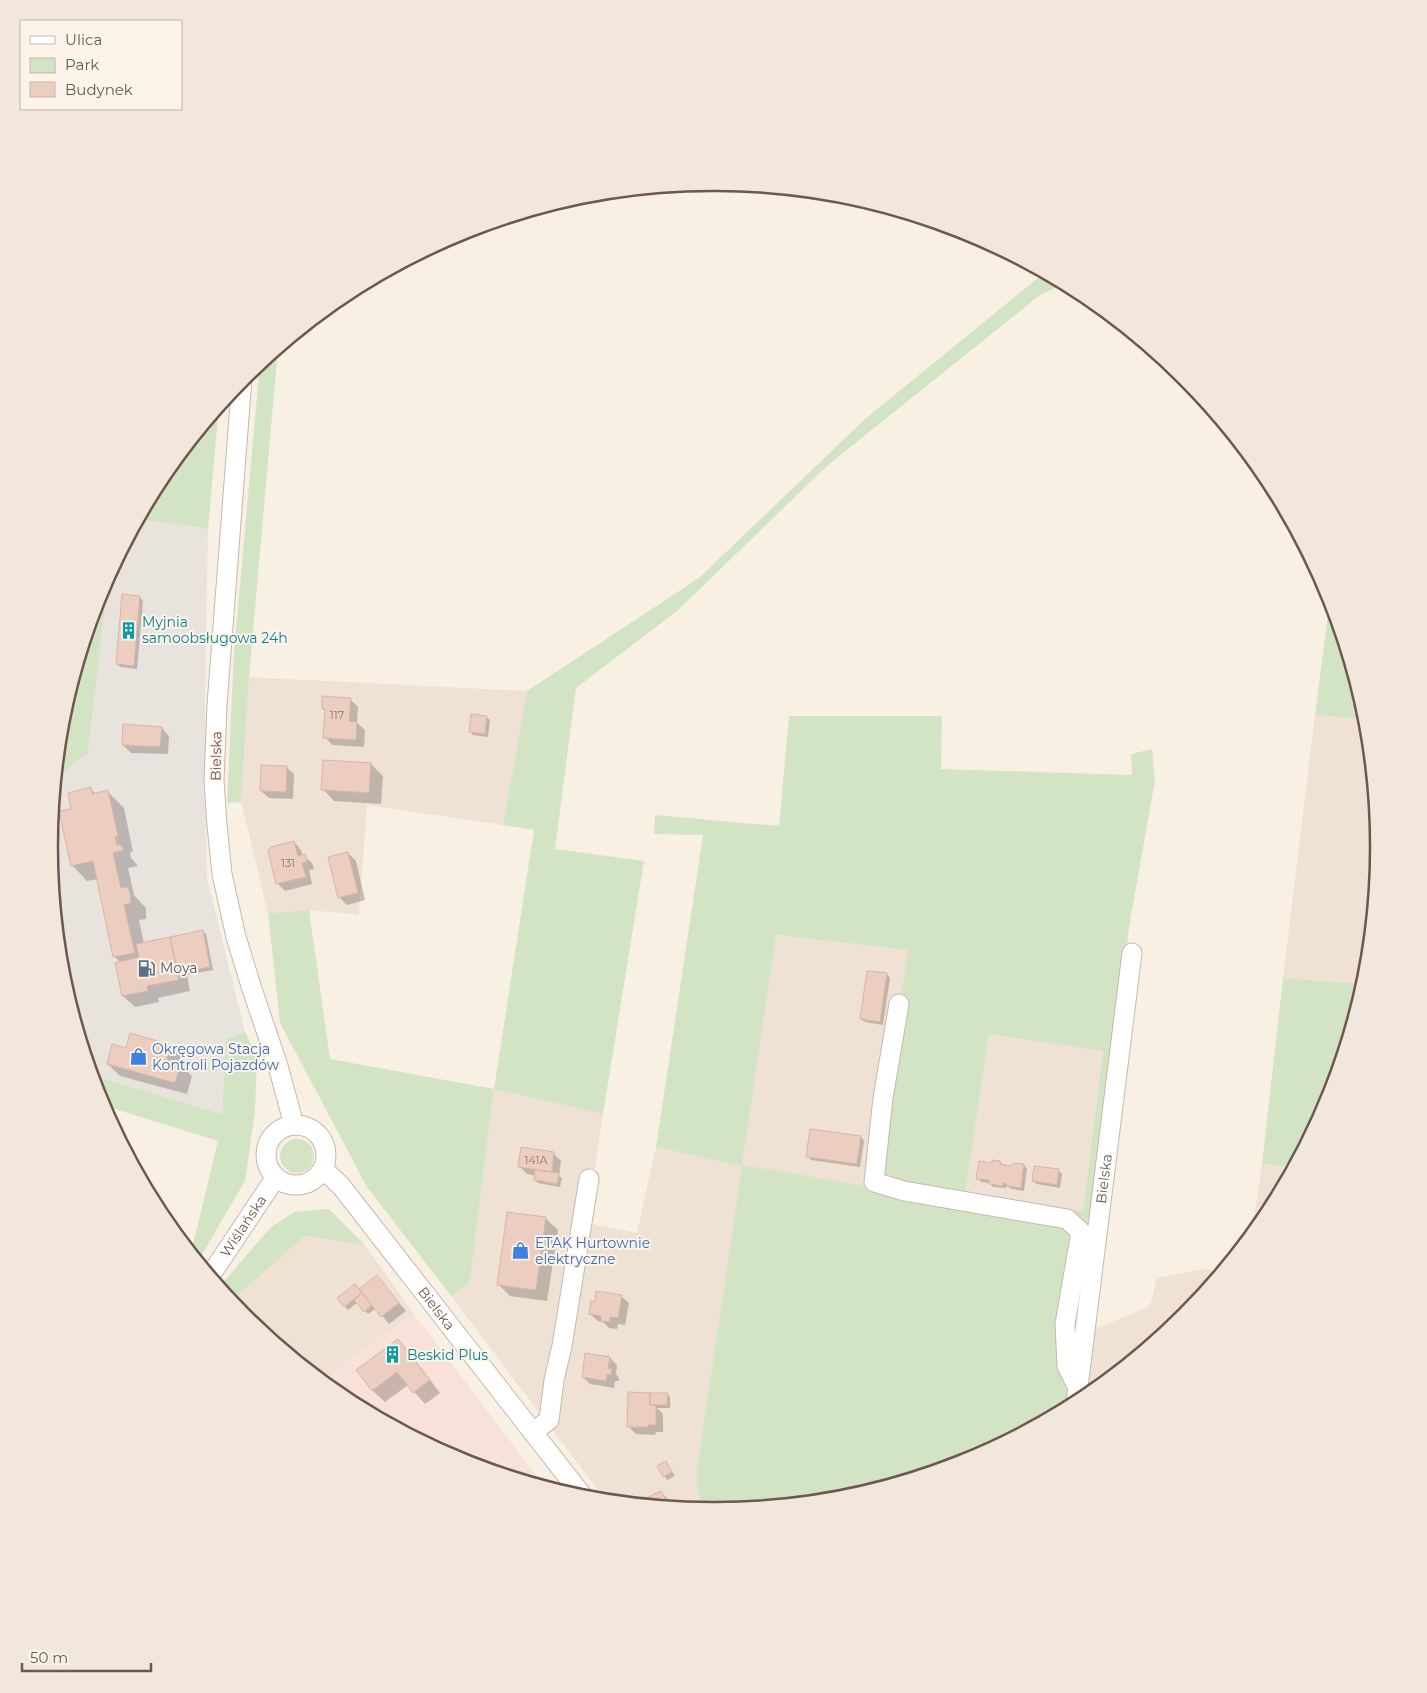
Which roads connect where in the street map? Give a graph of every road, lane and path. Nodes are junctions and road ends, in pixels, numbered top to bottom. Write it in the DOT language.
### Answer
graph roads {
  1 [pos="241,392"];
  2 [pos="1132,953"];
  3 [pos="899,1004"];
  4 [pos="294,1125"];
  5 [pos="323,1169"];
  6 [pos="276,1177"];
  7 [pos="589,1179"];
  8 [pos="213,1271"];
  9 [pos="1077,1392"];
  10 [pos="1076,1393"];
  11 [pos="533,1432"];
  12 [pos="576,1488"];
  1 -- 4 [label="street, Bielska"];
  2 -- 9 [label="street, Bielska"];
  3 -- 10 [label="street"];
  4 -- 5 [label="street"];
  4 -- 6 [label="street"];
  5 -- 6 [label="street"];
  5 -- 11 [label="street, Bielska"];
  6 -- 8 [label="street, Wiślańska"];
  7 -- 11 [label="street"];
  11 -- 12 [label="street, Bielska"];
}
